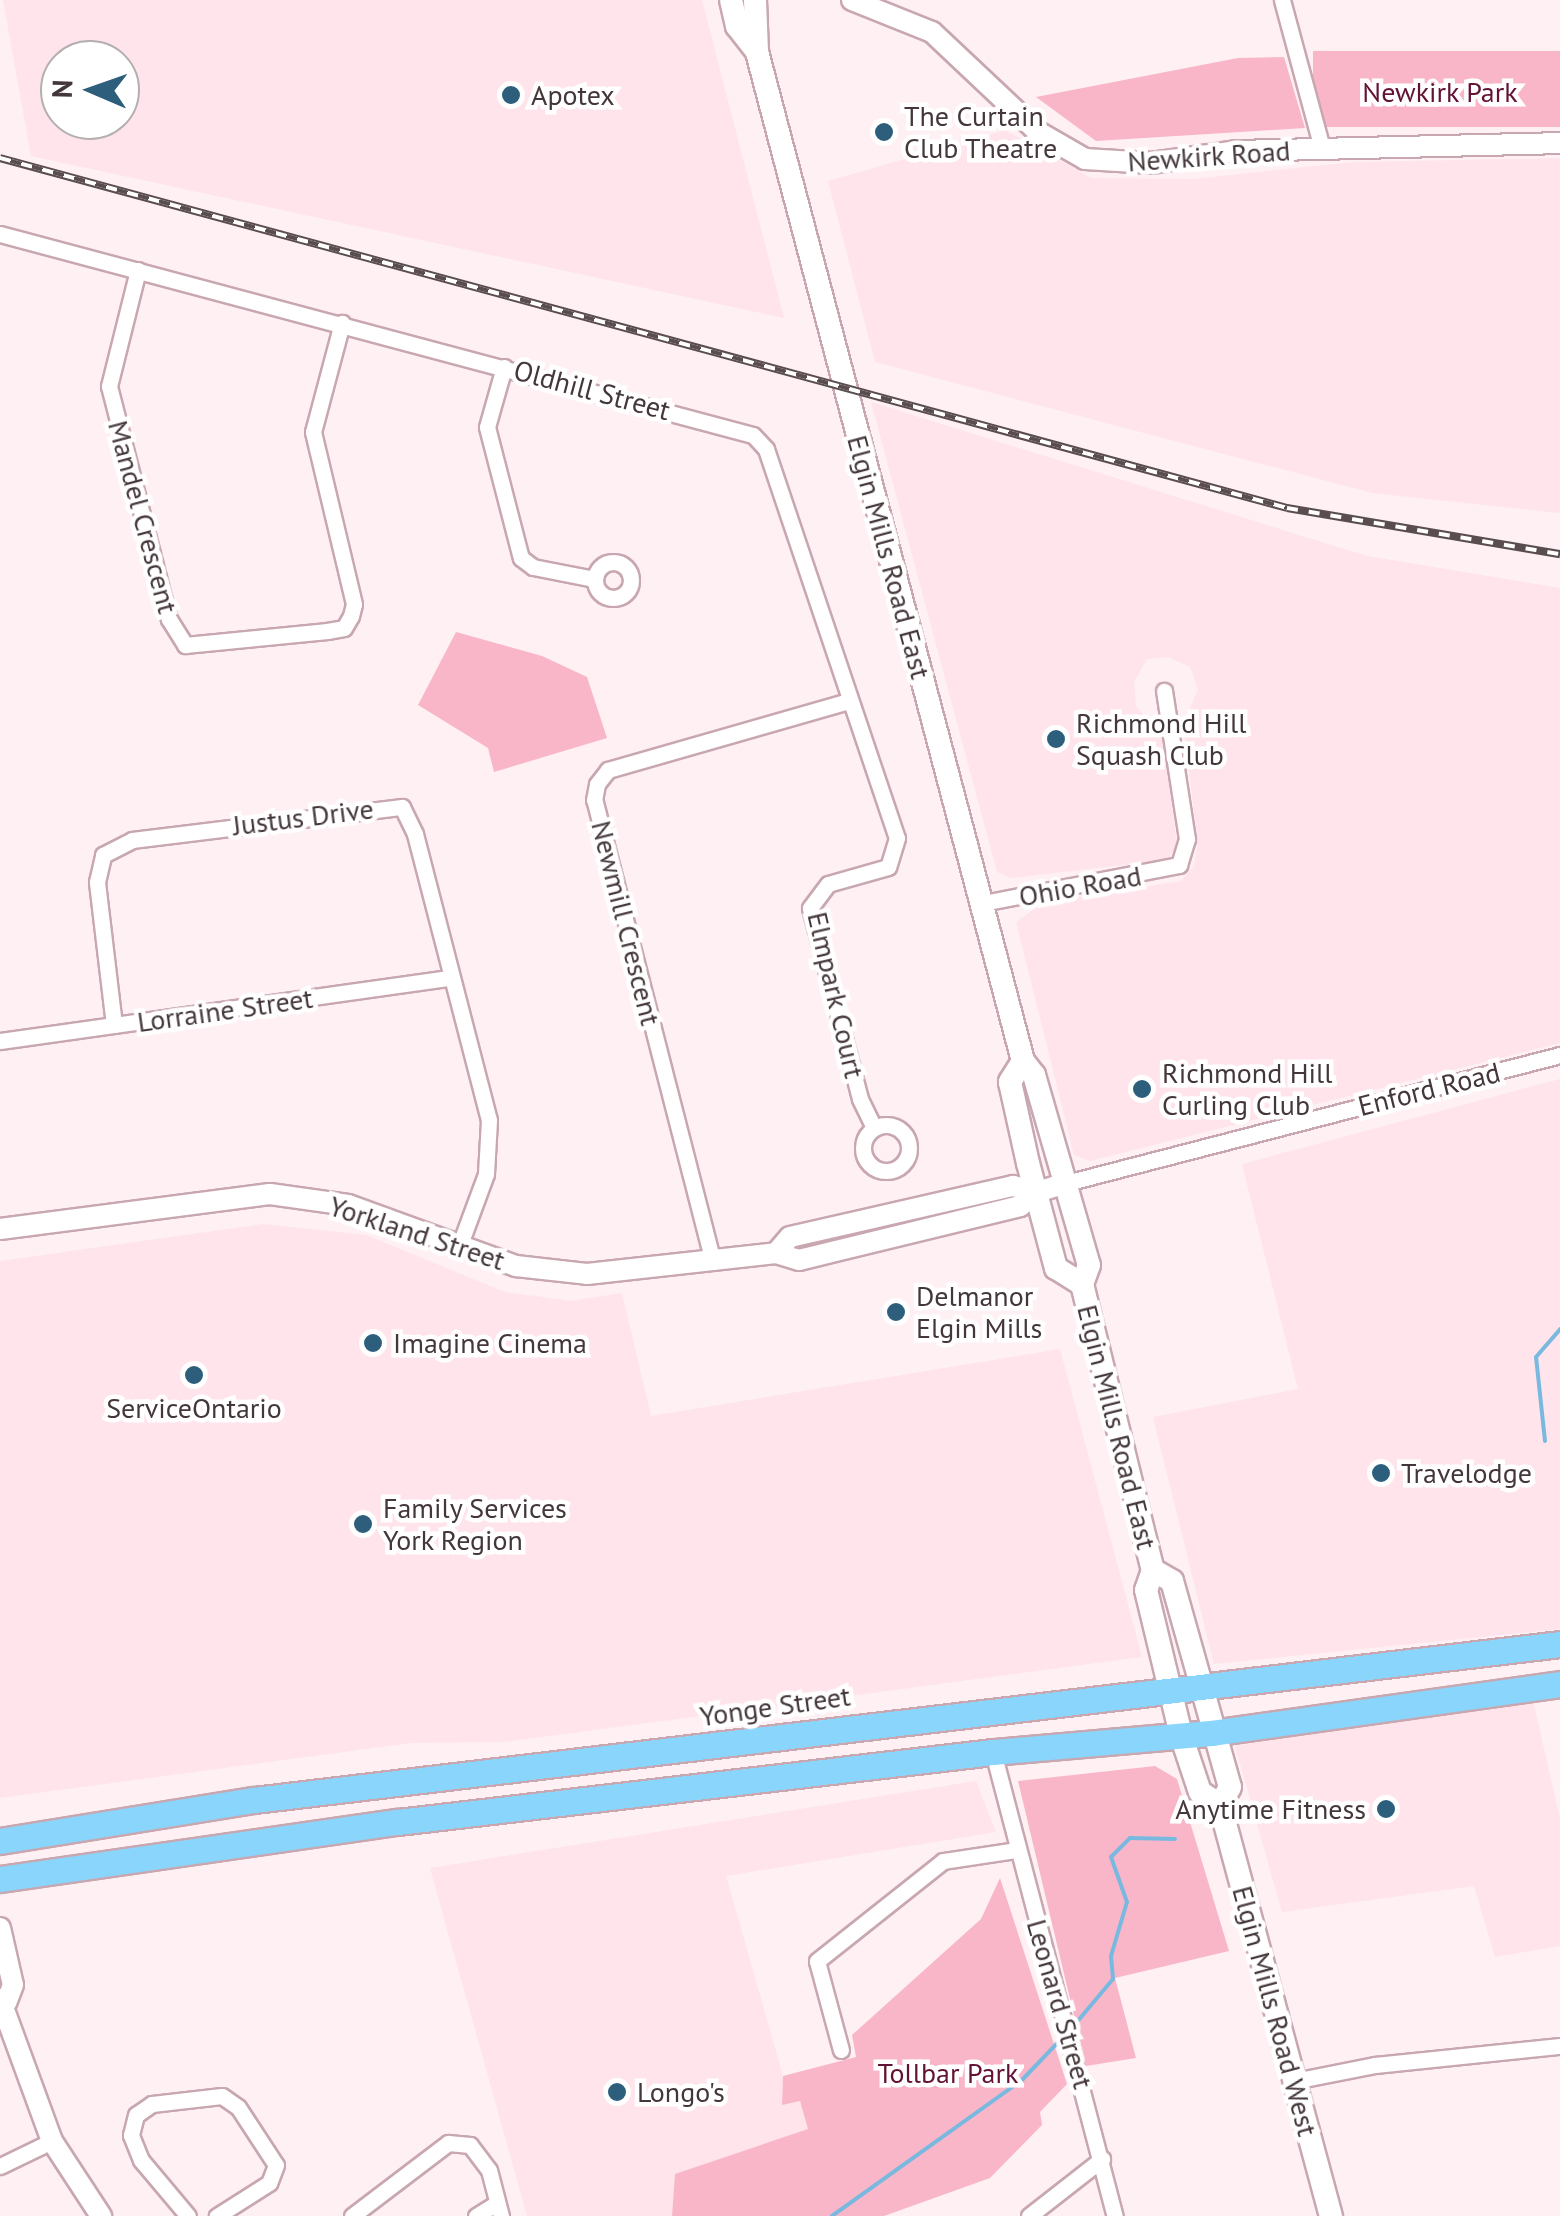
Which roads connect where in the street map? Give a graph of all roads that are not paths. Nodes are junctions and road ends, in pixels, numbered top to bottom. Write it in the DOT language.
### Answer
graph roads {
  1 [pos="734,0"];
  2 [pos="755,0"];
  3 [pos="852,0"];
  4 [pos="1282,0"];
  5 [pos="757,52"];
  6 [pos="1560,142"];
  7 [pos="1322,148"];
  8 [pos="0,234"];
  9 [pos="138,270"];
  10 [pos="342,323"];
  11 [pos="504,368"];
  12 [pos="595,580"];
  13 [pos="1164,691"];
  14 [pos="848,701"];
  15 [pos="896,852"];
  16 [pos="983,903"];
  17 [pos="451,978"];
  18 [pos="114,1025"];
  19 [pos="0,1040"];
  20 [pos="1560,1056"];
  21 [pos="1022,1062"];
  22 [pos="874,1128"];
  23 [pos="1066,1183"];
  24 [pos="1036,1192"];
  25 [pos="0,1230"];
  26 [pos="459,1246"];
  27 [pos="713,1262"];
  28 [pos="1082,1284"];
  29 [pos="1153,1570"];
  30 [pos="1560,1644"];
  31 [pos="1560,1684"];
  32 [pos="1202,1689"];
  33 [pos="1171,1690"];
  34 [pos="1212,1734"];
  35 [pos="1181,1735"];
  36 [pos="993,1752"];
  37 [pos="1220,1805"];
  38 [pos="0,1840"];
  39 [pos="1016,1850"];
  40 [pos="0,1879"];
  41 [pos="0,1928"];
  42 [pos="3,2001"];
  43 [pos="1560,2046"];
  44 [pos="841,2050"];
  45 [pos="1294,2081"];
  46 [pos="52,2141"];
  47 [pos="1102,2160"];
  48 [pos="0,2166"];
  49 [pos="499,2209"];
  50 [pos="101,2216"];
  51 [pos="188,2216"];
  52 [pos="217,2216"];
  53 [pos="352,2216"];
  54 [pos="476,2216"];
  55 [pos="1029,2216"];
  56 [pos="1115,2216"];
  57 [pos="1331,2216"];
  1 -- 5 [label="main road, Elgin Mills Road East"];
  2 -- 5 [label="main road, Elgin Mills Road East"];
  3 -- 7 [label="street, Newkirk Road"];
  4 -- 7 [label="street"];
  5 -- 16 [label="main road, Elgin Mills Road East"];
  6 -- 7 [label="street, Newkirk Road"];
  8 -- 9 [label="street, Oldhill Street"];
  9 -- 10 [label="street, Oldhill Street"];
  9 -- 10 [label="street, Mandel Crescent"];
  10 -- 11 [label="street, Oldhill Street"];
  11 -- 12 [label="street"];
  11 -- 14 [label="street, Oldhill Street"];
  13 -- 16 [label="street, Ohio Road"];
  14 -- 15 [label="street, Oldhill Street"];
  14 -- 27 [label="street, Newmill Crescent"];
  15 -- 22 [label="street, Elmpark Court"];
  16 -- 21 [label="main road, Elgin Mills Road East"];
  17 -- 18 [label="street, Lorraine Street"];
  17 -- 18 [label="street, Justus Drive"];
  17 -- 26 [label="street, Justus Drive"];
  18 -- 19 [label="street, Lorraine Street"];
  20 -- 23 [label="street, Enford Road"];
  21 -- 23 [label="main road, Elgin Mills Road East"];
  21 -- 24 [label="main road, Elgin Mills Road East"];
  23 -- 24 [label="street, Yorkland Street"];
  23 -- 28 [label="main road, Elgin Mills Road East"];
  24 -- 27 [label="street, Yorkland Street"];
  24 -- 28 [label="main road, Elgin Mills Road East"];
  25 -- 26 [label="street, Yorkland Street"];
  26 -- 27 [label="street, Yorkland Street"];
  28 -- 29 [label="main road, Elgin Mills Road East"];
  29 -- 32 [label="main road, Elgin Mills Road East"];
  29 -- 33 [label="main road, Elgin Mills Road East"];
  30 -- 32 [label="main road, Yonge Street"];
  31 -- 34 [label="main road"];
  32 -- 33 [label="main road, Yonge Street"];
  32 -- 34 [label="main road, Elgin Mills Road East"];
  33 -- 35 [label="main road, Elgin Mills Road West"];
  33 -- 38 [label="main road, Yonge Street"];
  34 -- 35 [label="main road"];
  34 -- 37 [label="main road, Elgin Mills Road West"];
  35 -- 36 [label="main road"];
  35 -- 37 [label="main road, Elgin Mills Road West"];
  36 -- 39 [label="street, Leonard Street"];
  36 -- 40 [label="main road"];
  37 -- 45 [label="main road, Elgin Mills Road West"];
  39 -- 44 [label="street"];
  39 -- 47 [label="street, Leonard Street"];
  41 -- 42 [label="street"];
  42 -- 46 [label="street"];
  43 -- 45 [label="street"];
  45 -- 57 [label="main road, Elgin Mills Road West"];
  46 -- 48 [label="street"];
  46 -- 50 [label="street"];
  47 -- 55 [label="street"];
  47 -- 56 [label="street, Leonard Street"];
  49 -- 53 [label="street"];
  49 -- 54 [label="street"];
  51 -- 52 [label="street"];
}
